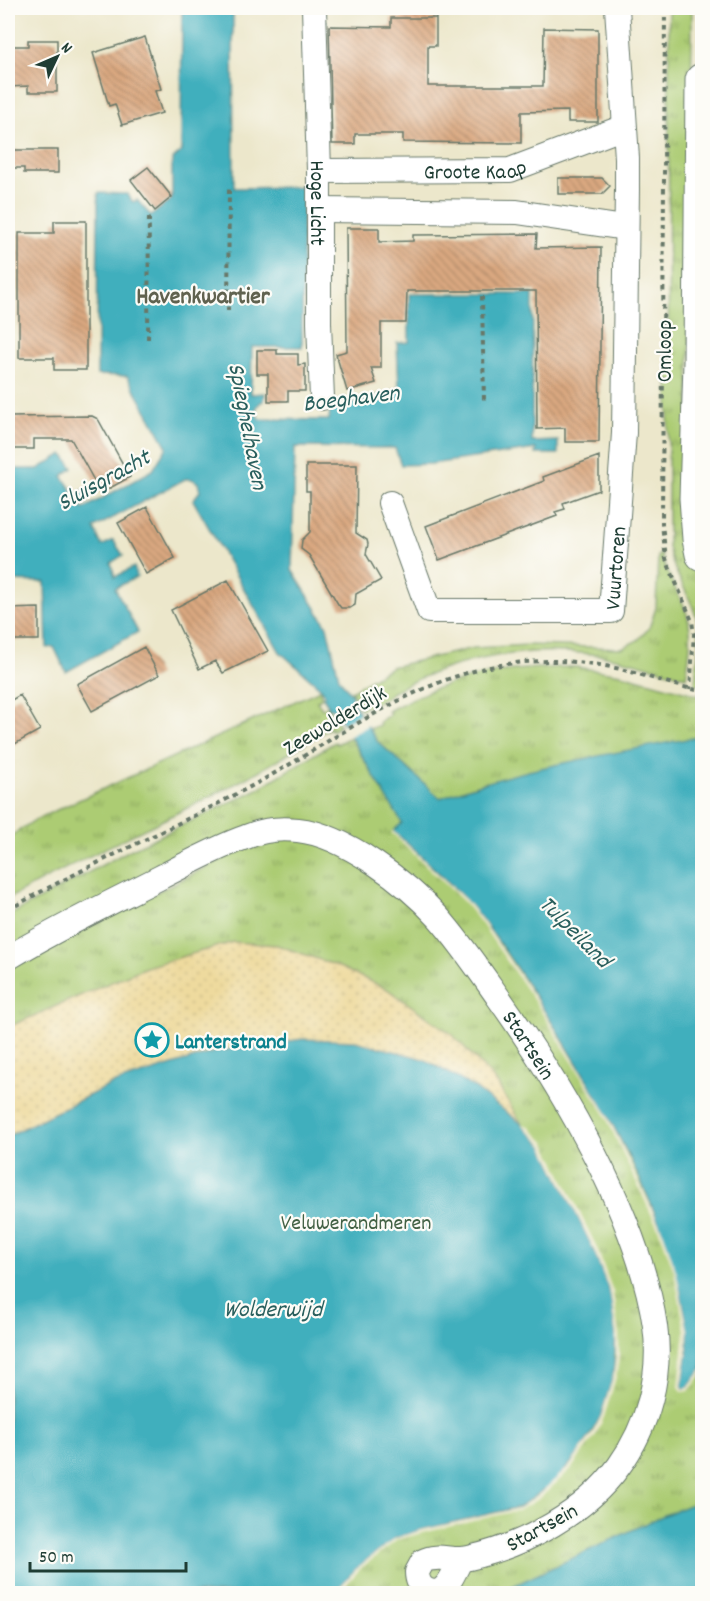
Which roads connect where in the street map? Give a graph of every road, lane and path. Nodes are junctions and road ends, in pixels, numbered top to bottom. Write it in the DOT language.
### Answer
graph roads {
  1 [pos="314,8"];
  2 [pos="617,8"];
  3 [pos="665,8"];
  4 [pos="702,80"];
  5 [pos="624,127"];
  6 [pos="319,171"];
  7 [pos="229,186"];
  8 [pos="319,210"];
  9 [pos="149,213"];
  10 [pos="625,228"];
  11 [pos="482,296"];
  12 [pos="228,311"];
  13 [pos="148,339"];
  14 [pos="322,398"];
  15 [pos="484,402"];
  16 [pos="390,503"];
  17 [pos="702,554"];
  18 [pos="690,689"];
  19 [pos="702,692"];
  20 [pos="8,910"];
  21 [pos="8,958"];
  22 [pos="461,1560"];
  1 -- 6 [label="street, Hoge Licht"];
  2 -- 5 [label="street"];
  3 -- 18 [label="path, Omloop"];
  4 -- 17 [label="main road, Omloop"];
  5 -- 6 [label="street, Groote Kaap"];
  5 -- 10 [label="street"];
  6 -- 8 [label="street, Hoge Licht"];
  7 -- 12 [label="path"];
  8 -- 10 [label="street, Groote Kaap"];
  8 -- 14 [label="street, Hoge Licht"];
  9 -- 13 [label="path"];
  10 -- 16 [label="street, Vuurtoren"];
  11 -- 15 [label="path"];
  18 -- 19 [label="path, Zeewolderdijk"];
  18 -- 20 [label="path, Zeewolderdijk"];
  21 -- 22 [label="street, Startsein"];
}
